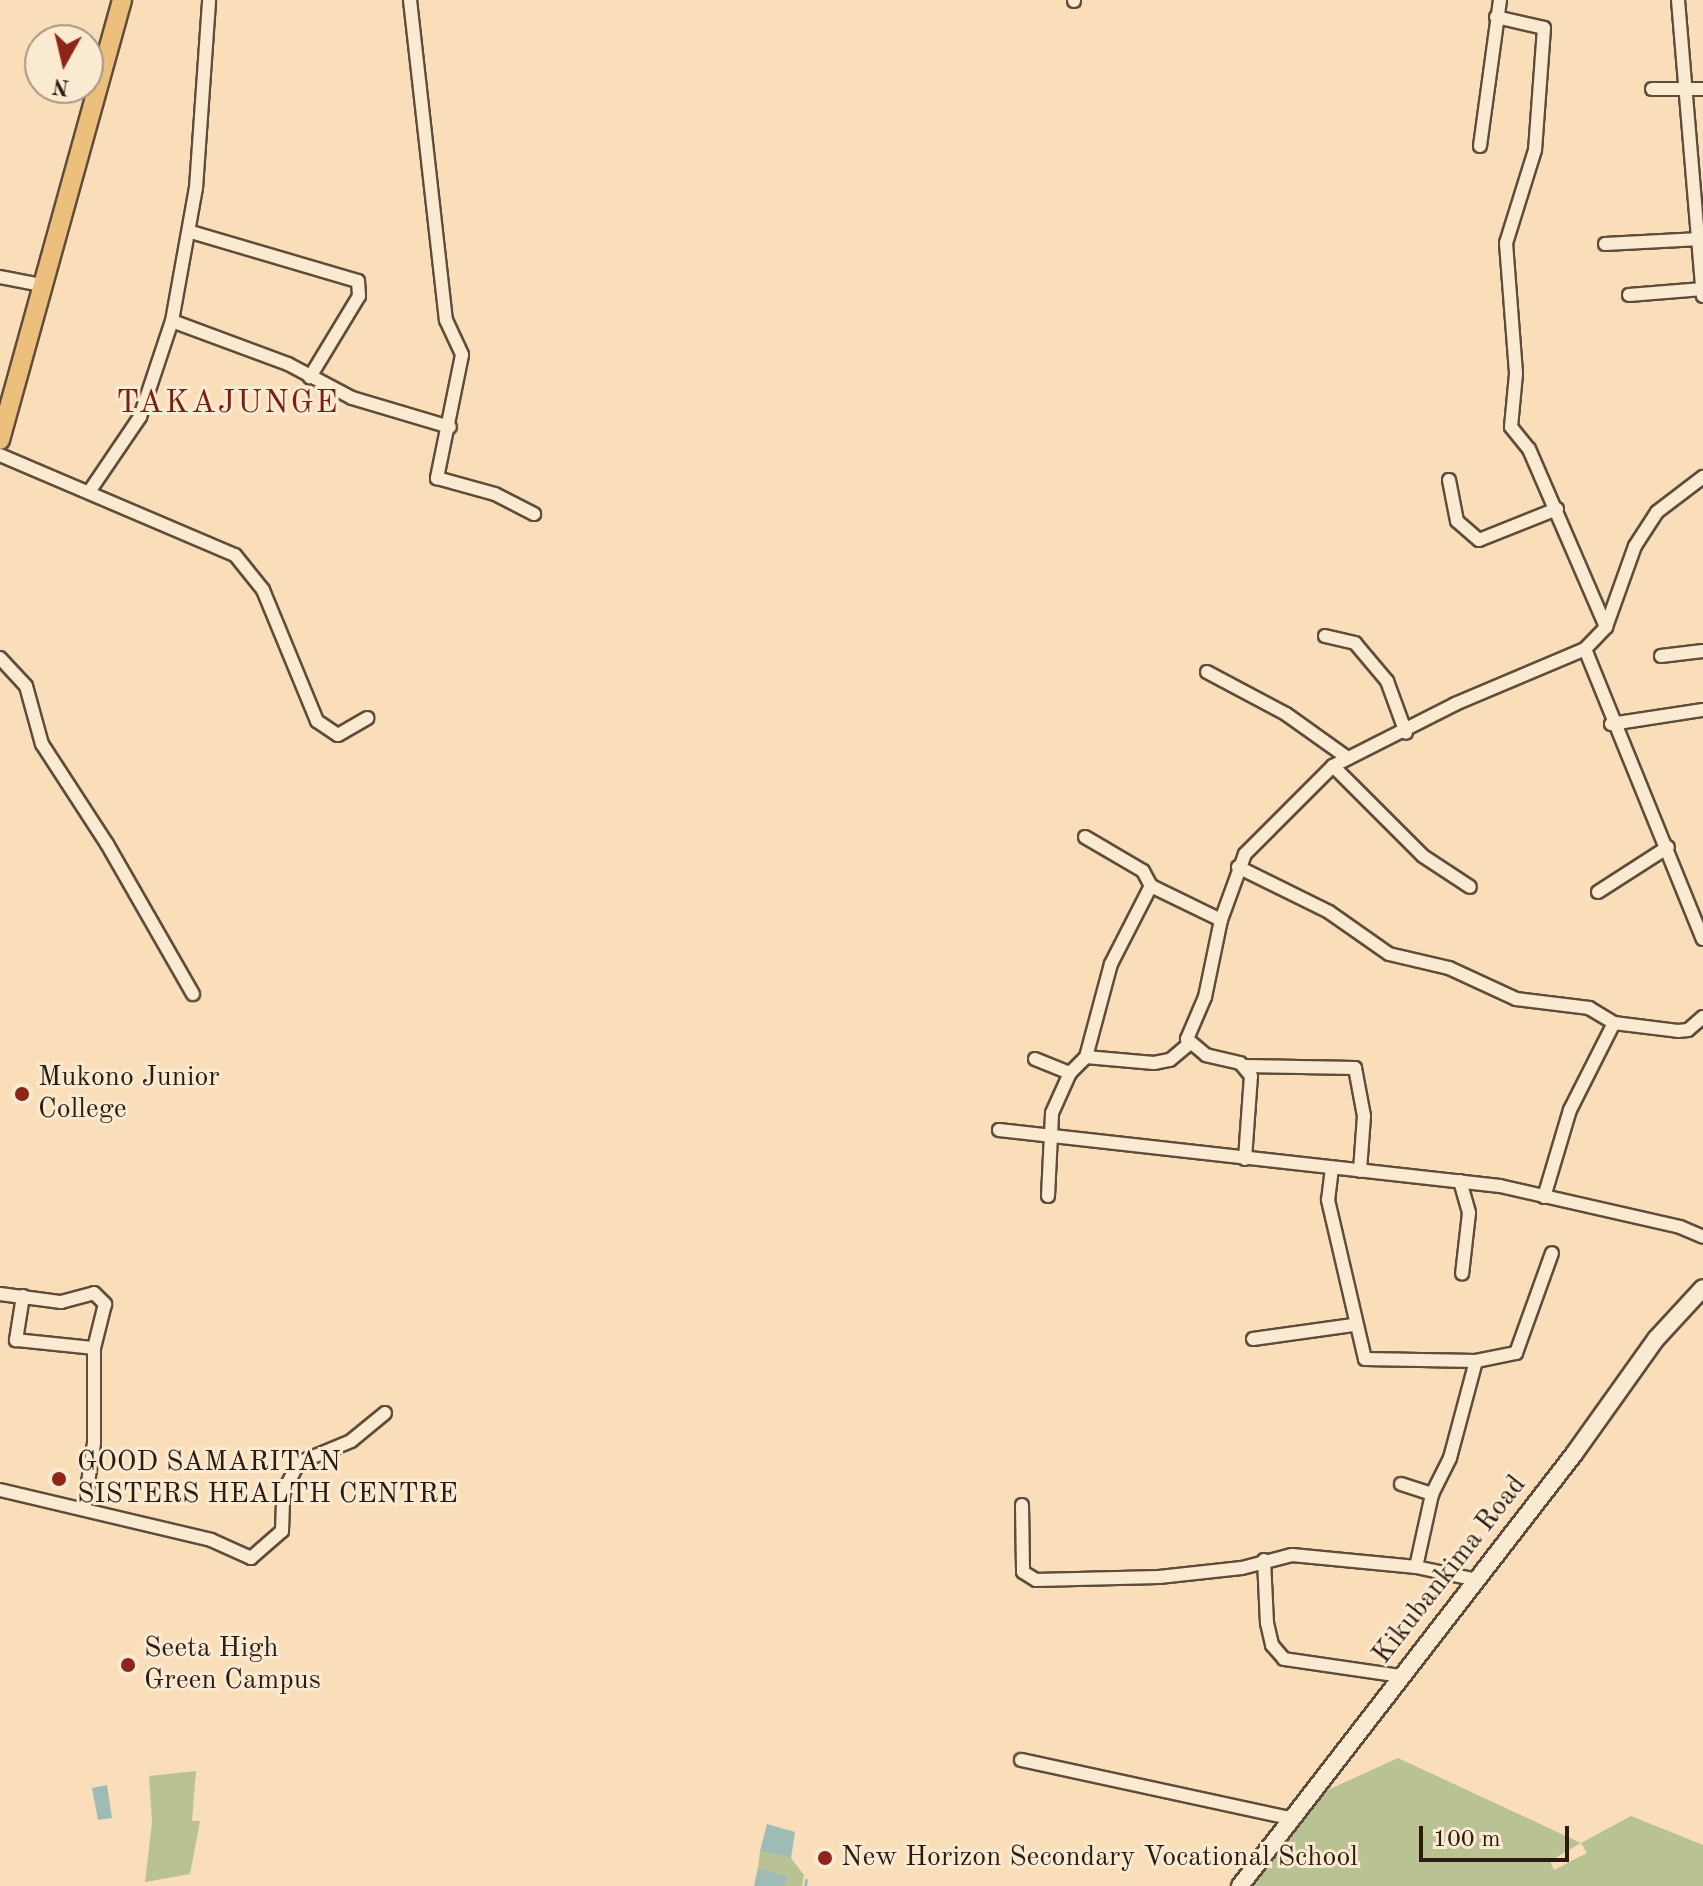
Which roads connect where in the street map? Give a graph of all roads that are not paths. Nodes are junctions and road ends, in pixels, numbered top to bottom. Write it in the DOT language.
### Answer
graph roads {
  1 [pos="122,0"];
  2 [pos="209,0"];
  3 [pos="410,0"];
  4 [pos="1500,0"];
  5 [pos="1678,0"];
  6 [pos="1496,17"];
  7 [pos="1652,89"];
  8 [pos="1684,89"];
  9 [pos="1703,89"];
  10 [pos="1480,146"];
  11 [pos="191,232"];
  12 [pos="1699,239"];
  13 [pos="1605,244"];
  14 [pos="0,277"];
  15 [pos="41,285"];
  16 [pos="1702,289"];
  17 [pos="1629,295"];
  18 [pos="1703,296"];
  19 [pos="172,321"];
  20 [pos="310,377"];
  21 [pos="450,427"];
  22 [pos="1,429"];
  23 [pos="0,455"];
  24 [pos="1703,477"];
  25 [pos="1449,480"];
  26 [pos="89,492"];
  27 [pos="1557,509"];
  28 [pos="534,514"];
  29 [pos="1606,627"];
  30 [pos="1325,636"];
  31 [pos="1585,649"];
  32 [pos="1703,651"];
  33 [pos="1661,656"];
  34 [pos="0,658"];
  35 [pos="1207,672"];
  36 [pos="1703,710"];
  37 [pos="368,718"];
  38 [pos="1611,724"];
  39 [pos="1406,733"];
  40 [pos="1348,758"];
  41 [pos="1333,766"];
  42 [pos="1085,837"];
  43 [pos="1668,847"];
  44 [pos="1238,867"];
  45 [pos="1151,886"];
  46 [pos="1470,887"];
  47 [pos="1598,892"];
  48 [pos="1221,920"];
  49 [pos="1703,939"];
  50 [pos="193,994"];
  51 [pos="1703,1017"];
  52 [pos="1614,1023"];
  53 [pos="1189,1044"];
  54 [pos="1086,1057"];
  55 [pos="1035,1059"];
  56 [pos="1245,1066"];
  57 [pos="1070,1073"];
  58 [pos="999,1130"];
  59 [pos="1051,1138"];
  60 [pos="1245,1159"];
  61 [pos="1332,1168"];
  62 [pos="1360,1171"];
  63 [pos="1460,1181"];
  64 [pos="1048,1196"];
  65 [pos="1544,1197"];
  66 [pos="1703,1237"];
  67 [pos="1552,1253"];
  68 [pos="1462,1274"];
  69 [pos="1703,1288"];
  70 [pos="0,1294"];
  71 [pos="23,1296"];
  72 [pos="1353,1325"];
  73 [pos="1253,1339"];
  74 [pos="94,1348"];
  75 [pos="1476,1361"];
  76 [pos="385,1413"];
  77 [pos="1401,1484"];
  78 [pos="0,1490"];
  79 [pos="1432,1494"];
  80 [pos="1022,1505"];
  81 [pos="84,1509"];
  82 [pos="1264,1560"];
  83 [pos="1416,1567"];
  84 [pos="1477,1580"];
  85 [pos="1401,1676"];
  86 [pos="1021,1760"];
  87 [pos="1290,1818"];
  88 [pos="1240,1886"];
  1 -- 15 [label="main road"];
  2 -- 11 [label="street"];
  3 -- 21 [label="street"];
  4 -- 6 [label="street"];
  5 -- 8 [label="street"];
  6 -- 10 [label="street"];
  6 -- 27 [label="street"];
  7 -- 8 [label="street"];
  8 -- 9 [label="street"];
  8 -- 12 [label="street"];
  11 -- 19 [label="street"];
  11 -- 20 [label="street"];
  12 -- 13 [label="street"];
  12 -- 16 [label="street"];
  14 -- 15 [label="street"];
  15 -- 22 [label="main road"];
  16 -- 17 [label="street"];
  16 -- 18 [label="street"];
  19 -- 20 [label="street"];
  19 -- 26 [label="street"];
  20 -- 21 [label="street"];
  21 -- 28 [label="street"];
  23 -- 26 [label="street"];
  24 -- 29 [label="street"];
  25 -- 27 [label="street"];
  26 -- 37 [label="street"];
  27 -- 29 [label="street"];
  29 -- 31 [label="street"];
  30 -- 39 [label="street"];
  31 -- 38 [label="street"];
  31 -- 39 [label="street"];
  32 -- 33 [label="street"];
  34 -- 50 [label="street"];
  35 -- 40 [label="street"];
  36 -- 38 [label="street"];
  38 -- 43 [label="street"];
  39 -- 40 [label="street"];
  40 -- 41 [label="street"];
  41 -- 44 [label="street"];
  41 -- 46 [label="street"];
  42 -- 45 [label="street"];
  43 -- 47 [label="street"];
  43 -- 49 [label="street"];
  44 -- 48 [label="street"];
  44 -- 52 [label="street"];
  45 -- 48 [label="street"];
  45 -- 54 [label="street"];
  48 -- 53 [label="street"];
  51 -- 52 [label="street"];
  52 -- 65 [label="street"];
  53 -- 54 [label="street"];
  53 -- 56 [label="street"];
  54 -- 57 [label="street"];
  55 -- 57 [label="street"];
  56 -- 60 [label="street"];
  56 -- 62 [label="street"];
  57 -- 59 [label="street"];
  58 -- 59 [label="street"];
  59 -- 60 [label="street"];
  59 -- 64 [label="street"];
  60 -- 61 [label="street"];
  61 -- 62 [label="street"];
  61 -- 72 [label="street"];
  62 -- 63 [label="street"];
  63 -- 65 [label="street"];
  63 -- 68 [label="street"];
  65 -- 66 [label="street"];
  67 -- 75 [label="street"];
  69 -- 84 [label="street, Kikubankima Road"];
  70 -- 71 [label="street"];
  71 -- 74 [label="street"];
  71 -- 74 [label="street"];
  72 -- 73 [label="street"];
  72 -- 75 [label="street"];
  74 -- 81 [label="street"];
  75 -- 79 [label="street"];
  76 -- 81 [label="street"];
  77 -- 79 [label="street"];
  78 -- 81 [label="street"];
  79 -- 83 [label="street"];
  80 -- 82 [label="street"];
  82 -- 83 [label="street"];
  82 -- 85 [label="street"];
  83 -- 84 [label="street"];
  84 -- 85 [label="street, Kikubankima Road"];
  85 -- 87 [label="street, Kikubankima Road"];
  86 -- 87 [label="street"];
  87 -- 88 [label="street, Kikubankima Road"];
}
